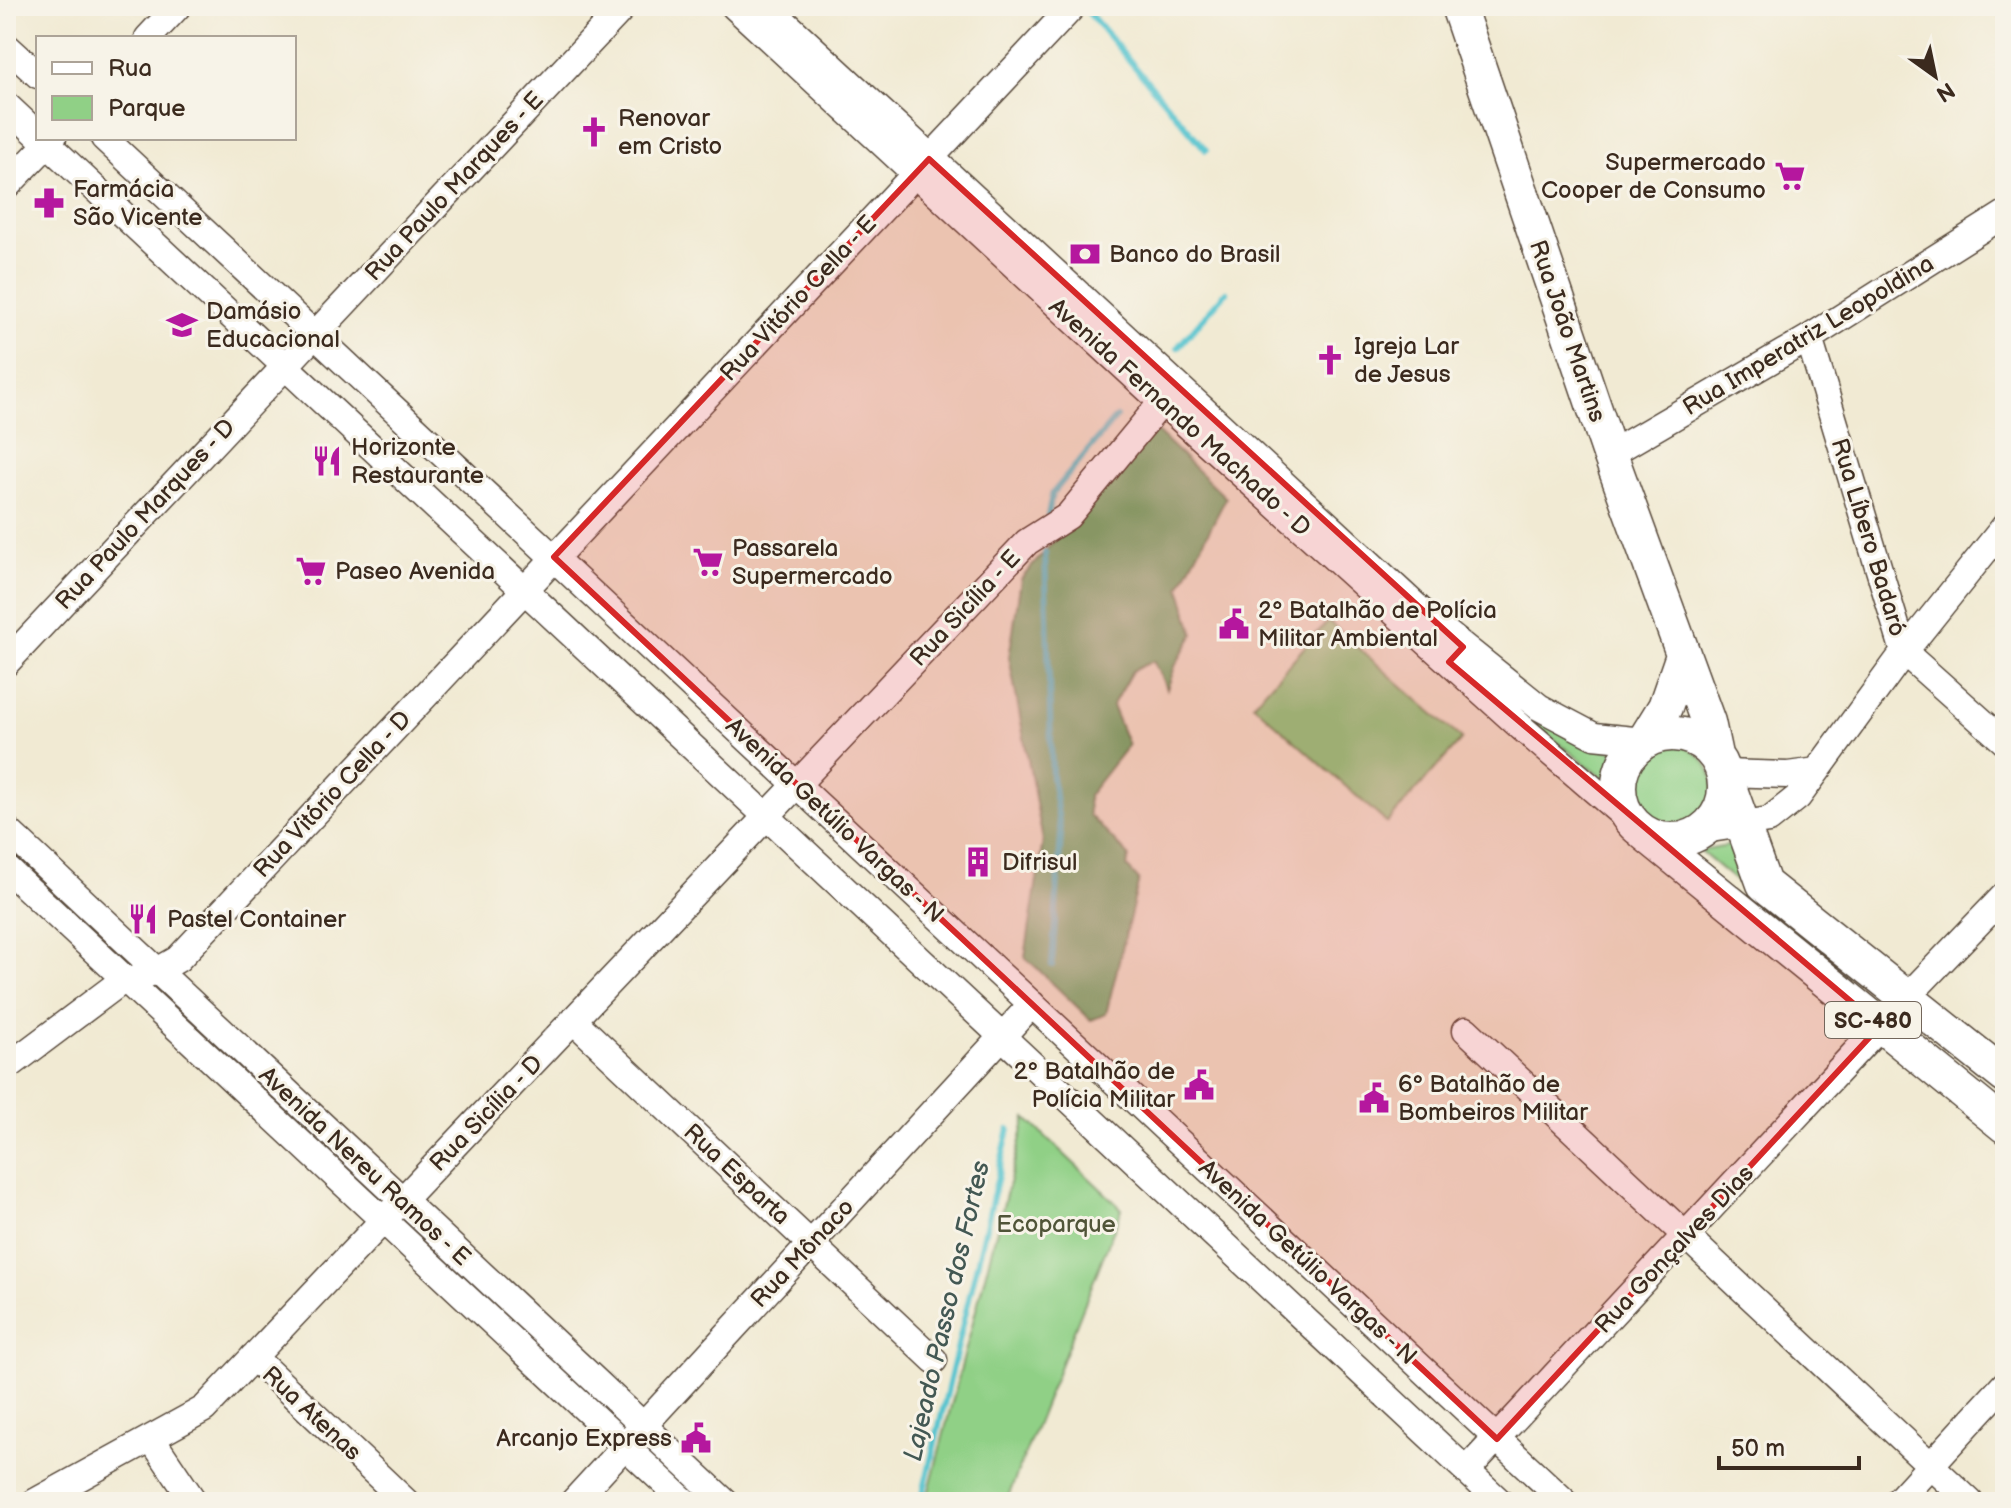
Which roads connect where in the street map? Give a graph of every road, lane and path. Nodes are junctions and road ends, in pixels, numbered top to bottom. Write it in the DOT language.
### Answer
graph roads {
  1 [pos="178,6"];
  2 [pos="624,6"];
  3 [pos="734,6"];
  4 [pos="767,6"];
  5 [pos="1073,6"];
  6 [pos="1458,6"];
  7 [pos="150,36"];
  8 [pos="6,46"];
  9 [pos="36,73"];
  10 [pos="6,105"];
  11 [pos="36,131"];
  12 [pos="44,140"];
  13 [pos="46,140"];
  14 [pos="106,140"];
  15 [pos="922,166"];
  16 [pos="6,187"];
  17 [pos="2002,219"];
  18 [pos="314,333"];
  19 [pos="1809,338"];
  20 [pos="284,365"];
  21 [pos="1162,402"];
  22 [pos="1610,454"];
  23 [pos="2005,526"];
  24 [pos="554,557"];
  25 [pos="524,590"];
  26 [pos="1904,652"];
  27 [pos="1456,654"];
  28 [pos="1683,655"];
  29 [pos="6,663"];
  30 [pos="677,673"];
  31 [pos="648,706"];
  32 [pos="1644,741"];
  33 [pos="2005,742"];
  34 [pos="1720,764"];
  35 [pos="1817,771"];
  36 [pos="798,785"];
  37 [pos="768,818"];
  38 [pos="1742,826"];
  39 [pos="1637,827"];
  40 [pos="6,829"];
  41 [pos="1704,830"];
  42 [pos="6,868"];
  43 [pos="2005,895"];
  44 [pos="157,971"];
  45 [pos="129,981"];
  46 [pos="1906,998"];
  47 [pos="1032,1004"];
  48 [pos="574,1021"];
  49 [pos="1880,1026"];
  50 [pos="1466,1030"];
  51 [pos="1002,1036"];
  52 [pos="1074,1044"];
  53 [pos="6,1068"];
  54 [pos="1044,1075"];
  55 [pos="2005,1076"];
  56 [pos="2005,1126"];
  57 [pos="402,1201"];
  58 [pos="384,1220"];
  59 [pos="1263,1220"];
  60 [pos="1687,1236"];
  61 [pos="811,1244"];
  62 [pos="1233,1252"];
  63 [pos="1310,1264"];
  64 [pos="1280,1296"];
  65 [pos="539,1328"];
  66 [pos="520,1348"];
  67 [pos="253,1357"];
  68 [pos="934,1360"];
  69 [pos="2005,1384"];
  70 [pos="643,1426"];
  71 [pos="151,1438"];
  72 [pos="1497,1439"];
  73 [pos="625,1446"];
  74 [pos="1929,1467"];
  75 [pos="1466,1471"];
  76 [pos="35,1502"];
  77 [pos="194,1502"];
  78 [pos="406,1502"];
  79 [pos="573,1502"];
  80 [pos="685,1502"];
  81 [pos="725,1502"];
  82 [pos="1500,1502"];
  83 [pos="1565,1502"];
  84 [pos="1897,1502"];
  85 [pos="1970,1502"];
  1 -- 7 [label="street"];
  2 -- 18 [label="street, Rua Paulo Marques - E"];
  3 -- 15 [label="street, Avenida Fernando Machado - D"];
  4 -- 15 [label="street, Avenida Fernando Machado - D"];
  5 -- 15 [label="street, Rua Vitório Cella - E"];
  6 -- 22 [label="main road, Rua João Martins"];
  8 -- 9 [label="street"];
  10 -- 11 [label="street, Avenida Getúlio Vargas - N"];
  12 -- 16 [label="street"];
  13 -- 20 [label="street, Avenida Getúlio Vargas - N"];
  14 -- 18 [label="street, Avenida Getúlio Vargas - N"];
  15 -- 21 [label="street, Avenida Fernando Machado - D"];
  15 -- 24 [label="street, Rua Vitório Cella - E"];
  15 -- 27 [label="street, Avenida Fernando Machado - D"];
  17 -- 19 [label="street, Rua Imperatriz Leopoldina"];
  18 -- 20 [label="street, Rua Paulo Marques - E"];
  18 -- 24 [label="street, Avenida Getúlio Vargas - N"];
  19 -- 22 [label="street, Rua Imperatriz Leopoldina"];
  19 -- 26 [label="street, Rua Líbero Badaró"];
  20 -- 25 [label="street, Avenida Getúlio Vargas - N"];
  20 -- 29 [label="street, Rua Paulo Marques - D"];
  21 -- 27 [label="street, Avenida Fernando Machado - D"];
  21 -- 36 [label="street, Rua Sicília - E"];
  22 -- 28 [label="main road, Rua João Martins"];
  23 -- 26 [label="street"];
  24 -- 25 [label="street, Rua Vitório Cella - E"];
  24 -- 30 [label="street, Avenida Getúlio Vargas - N"];
  25 -- 31 [label="street, Avenida Getúlio Vargas - N"];
  25 -- 44 [label="street, Rua Vitório Cella - D"];
  26 -- 33 [label="street, Rua Líbero Badaró"];
  26 -- 35 [label="street"];
  27 -- 32 [label="street, Avenida Fernando Machado - D"];
  27 -- 39 [label="street, Avenida Fernando Machado - D"];
  28 -- 32 [label="main road"];
  28 -- 34 [label="main road, Rua João Martins"];
  30 -- 31 [label="street"];
  30 -- 36 [label="street, Avenida Getúlio Vargas - N"];
  31 -- 37 [label="street, Avenida Getúlio Vargas - N"];
  32 -- 34 [label="main road"];
  32 -- 39 [label="main road"];
  34 -- 35 [label="street"];
  34 -- 38 [label="main road"];
  34 -- 41 [label="main road"];
  35 -- 38 [label="street"];
  36 -- 37 [label="street, Rua Sicília - E"];
  36 -- 47 [label="street, Avenida Getúlio Vargas - N"];
  37 -- 48 [label="street, Rua Sicília - D"];
  37 -- 51 [label="street, Avenida Getúlio Vargas - N"];
  38 -- 41 [label="street"];
  38 -- 46 [label="main road"];
  39 -- 41 [label="main road"];
  39 -- 49 [label="main road, Avenida Fernando Machado - D / SC-480"];
  40 -- 44 [label="street, Avenida Nereu Ramos - E"];
  42 -- 45 [label="street, Avenida Nereu Ramos - E"];
  43 -- 46 [label="street"];
  44 -- 45 [label="street, Rua Vitório Cella - D"];
  44 -- 57 [label="street, Avenida Nereu Ramos - E"];
  45 -- 53 [label="street, Rua Vitório Cella - D"];
  45 -- 58 [label="street, Avenida Nereu Ramos - E"];
  46 -- 55 [label="main road"];
  47 -- 51 [label="street, Rua Mônaco"];
  47 -- 52 [label="street, Avenida Getúlio Vargas - N"];
  48 -- 57 [label="street, Rua Sicília - D"];
  48 -- 61 [label="street, Rua Esparta"];
  49 -- 56 [label="main road, Avenida Fernando Machado - D / SC-480"];
  49 -- 60 [label="street, Rua Gonçalves Dias"];
  50 -- 60 [label="street"];
  51 -- 54 [label="street, Avenida Getúlio Vargas - N"];
  51 -- 61 [label="street, Rua Mônaco"];
  52 -- 54 [label="street"];
  52 -- 59 [label="street, Avenida Getúlio Vargas - N"];
  54 -- 62 [label="street, Avenida Getúlio Vargas - N"];
  57 -- 58 [label="street, Rua Sicília - D"];
  57 -- 65 [label="street, Avenida Nereu Ramos - E"];
  58 -- 66 [label="street, Avenida Nereu Ramos - E"];
  58 -- 67 [label="street, Rua Sicília - D"];
  59 -- 62 [label="street"];
  59 -- 63 [label="street, Avenida Getúlio Vargas - N"];
  60 -- 72 [label="street, Rua Gonçalves Dias"];
  60 -- 74 [label="street"];
  61 -- 68 [label="street, Rua Esparta"];
  61 -- 70 [label="street, Rua Mônaco"];
  62 -- 64 [label="street, Avenida Getúlio Vargas - N"];
  63 -- 64 [label="street"];
  63 -- 72 [label="street, Avenida Getúlio Vargas - N"];
  64 -- 75 [label="street, Avenida Getúlio Vargas - N"];
  65 -- 66 [label="street"];
  65 -- 70 [label="street, Avenida Nereu Ramos - E"];
  66 -- 73 [label="street, Avenida Nereu Ramos - E"];
  67 -- 71 [label="street, Rua Sicília - D"];
  67 -- 78 [label="street, Rua Atenas"];
  69 -- 74 [label="street"];
  70 -- 73 [label="street, Rua Mônaco"];
  70 -- 81 [label="street, Avenida Nereu Ramos - E"];
  71 -- 76 [label="street, Rua Sicília - D"];
  71 -- 77 [label="street"];
  72 -- 75 [label="street, Rua Gonçalves Dias"];
  72 -- 83 [label="street, Avenida Getúlio Vargas - N"];
  73 -- 79 [label="street, Rua Mônaco"];
  73 -- 80 [label="street, Avenida Nereu Ramos - E"];
  74 -- 84 [label="street"];
  74 -- 85 [label="street"];
  75 -- 82 [label="street, Avenida Getúlio Vargas - N"];
}
